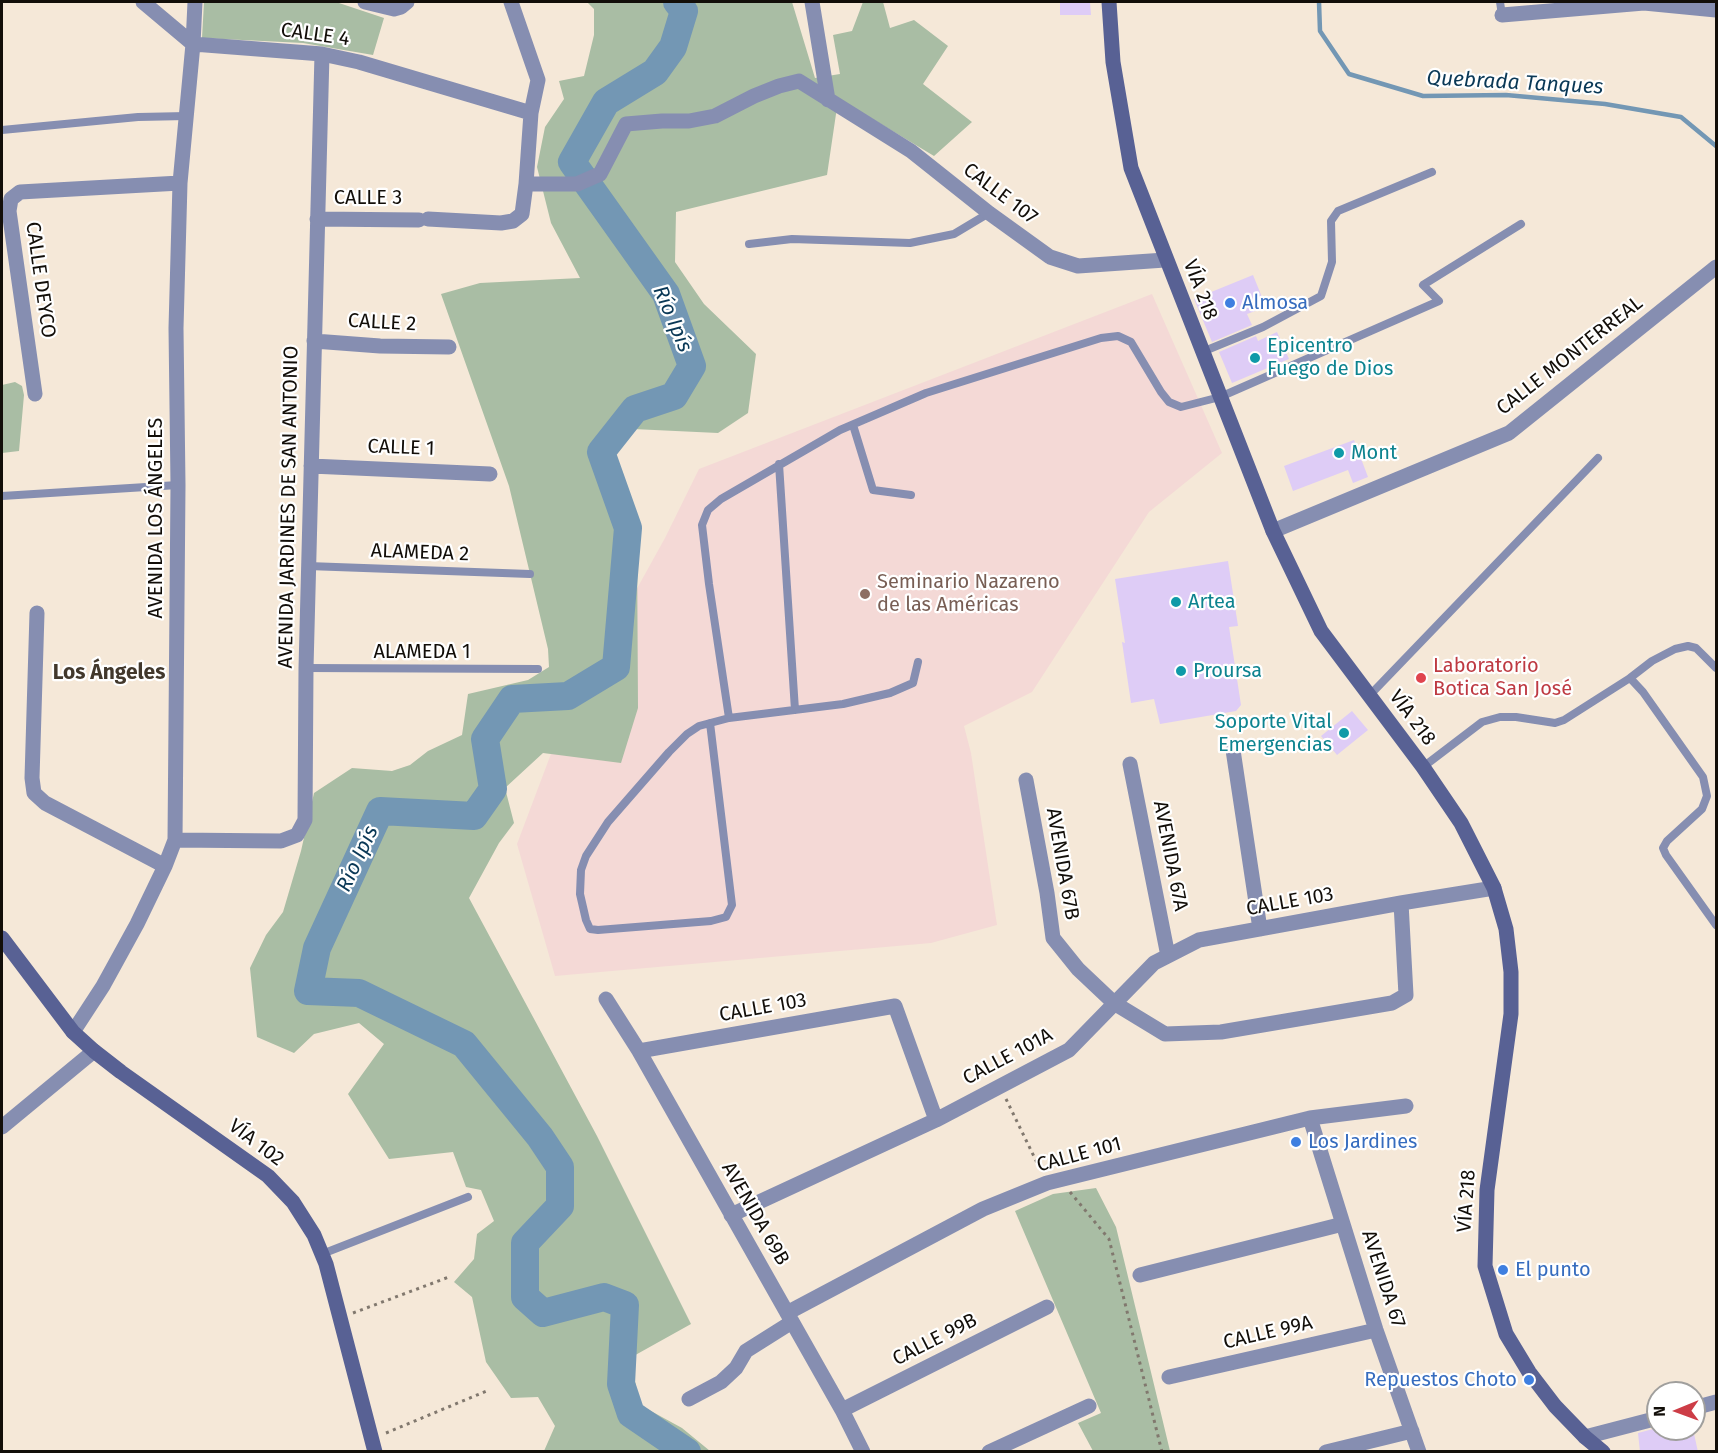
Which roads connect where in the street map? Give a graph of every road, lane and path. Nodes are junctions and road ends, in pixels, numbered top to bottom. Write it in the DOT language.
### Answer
graph roads {
  1 [pos="143,2"];
  2 [pos="195,2"];
  3 [pos="365,2"];
  4 [pos="512,2"];
  5 [pos="812,2"];
  6 [pos="1109,2"];
  7 [pos="1644,2"];
  8 [pos="404,4"];
  9 [pos="1573,5"];
  10 [pos="1714,7"];
  11 [pos="1501,8"];
  12 [pos="193,45"];
  13 [pos="322,54"];
  14 [pos="828,100"];
  15 [pos="531,113"];
  16 [pos="187,116"];
  17 [pos="2,130"];
  18 [pos="1432,172"];
  19 [pos="180,183"];
  20 [pos="526,184"];
  21 [pos="989,213"];
  22 [pos="317,219"];
  23 [pos="1521,224"];
  24 [pos="749,244"];
  25 [pos="1165,260"];
  26 [pos="1716,267"];
  27 [pos="314,340"];
  28 [pos="449,347"];
  29 [pos="1202,352"];
  30 [pos="35,394"];
  31 [pos="1220,397"];
  32 [pos="853,425"];
  33 [pos="1598,458"];
  34 [pos="779,464"];
  35 [pos="310,466"];
  36 [pos="490,474"];
  37 [pos="178,485"];
  38 [pos="911,495"];
  39 [pos="2,496"];
  40 [pos="1273,531"];
  41 [pos="308,566"];
  42 [pos="530,573"];
  43 [pos="37,613"];
  44 [pos="918,662"];
  45 [pos="306,668"];
  46 [pos="1716,668"];
  47 [pos="538,669"];
  48 [pos="1630,678"];
  49 [pos="1369,696"];
  50 [pos="795,710"];
  51 [pos="729,718"];
  52 [pos="710,723"];
  53 [pos="1233,750"];
  54 [pos="1130,764"];
  55 [pos="1423,767"];
  56 [pos="1026,780"];
  57 [pos="175,840"];
  58 [pos="165,866"];
  59 [pos="1494,888"];
  60 [pos="1401,903"];
  61 [pos="1716,925"];
  62 [pos="1260,929"];
  63 [pos="2,938"];
  64 [pos="1168,956"];
  65 [pos="606,999"];
  66 [pos="1114,1003"];
  67 [pos="73,1032"];
  68 [pos="94,1051"];
  69 [pos="639,1051"];
  70 [pos="1000,1086"];
  71 [pos="1406,1106"];
  72 [pos="1310,1118"];
  73 [pos="936,1120"];
  74 [pos="2,1127"];
  75 [pos="1053,1182"];
  76 [pos="468,1197"];
  77 [pos="731,1215"];
  78 [pos="1343,1224"];
  79 [pos="322,1254"];
  80 [pos="1140,1275"];
  81 [pos="449,1276"];
  82 [pos="1047,1307"];
  83 [pos="340,1317"];
  84 [pos="790,1317"];
  85 [pos="1376,1330"];
  86 [pos="1169,1377"];
  87 [pos="489,1390"];
  88 [pos="689,1399"];
  89 [pos="1089,1406"];
  90 [pos="843,1410"];
  91 [pos="1646,1421"];
  92 [pos="1412,1431"];
  93 [pos="1585,1437"];
  94 [pos="374,1445"];
  95 [pos="991,1451"];
  96 [pos="863,1452"];
  97 [pos="1162,1452"];
  98 [pos="1326,1452"];
  99 [pos="1419,1452"];
  100 [pos="1603,1452"];
  1 -- 12 [label="street"];
  2 -- 12 [label="street, AVENIDA LOS ÁNGELES"];
  3 -- 8 [label="street"];
  4 -- 15 [label="street, CALLE 3"];
  5 -- 14 [label="street"];
  6 -- 25 [label="main road, VÍA 218"];
  7 -- 9 [label="street"];
  7 -- 10 [label="street"];
  9 -- 11 [label="street"];
  12 -- 13 [label="street, CALLE 4"];
  12 -- 16 [label="street, AVENIDA LOS ÁNGELES"];
  13 -- 15 [label="street, CALLE 4"];
  13 -- 22 [label="street, AVENIDA JARDINES DE SAN ANTONIO"];
  14 -- 20 [label="street, CALLE 107"];
  14 -- 21 [label="street, CALLE 107"];
  15 -- 20 [label="street, CALLE 3"];
  16 -- 17 [label="lane"];
  16 -- 19 [label="street, AVENIDA LOS ÁNGELES"];
  18 -- 29 [label="lane"];
  19 -- 30 [label="street, CALLE DEYCO"];
  19 -- 37 [label="street, AVENIDA LOS ÁNGELES"];
  20 -- 22 [label="street, CALLE 3"];
  21 -- 24 [label="lane"];
  21 -- 25 [label="street, CALLE 107"];
  22 -- 27 [label="street, AVENIDA JARDINES DE SAN ANTONIO"];
  23 -- 31 [label="lane"];
  25 -- 29 [label="main road, VÍA 218"];
  26 -- 40 [label="street, CALLE MONTERREAL"];
  27 -- 28 [label="street, CALLE 2"];
  27 -- 35 [label="street, AVENIDA JARDINES DE SAN ANTONIO"];
  29 -- 31 [label="main road, VÍA 218"];
  31 -- 32 [label="lane"];
  31 -- 40 [label="main road, VÍA 218"];
  32 -- 34 [label="lane"];
  32 -- 38 [label="lane"];
  33 -- 49 [label="lane"];
  34 -- 50 [label="lane"];
  34 -- 51 [label="lane"];
  35 -- 36 [label="street, CALLE 1"];
  35 -- 41 [label="street, AVENIDA JARDINES DE SAN ANTONIO"];
  37 -- 39 [label="lane"];
  37 -- 57 [label="street, AVENIDA LOS ÁNGELES"];
  40 -- 49 [label="main road, VÍA 218"];
  41 -- 42 [label="lane, ALAMEDA 2"];
  41 -- 45 [label="street, AVENIDA JARDINES DE SAN ANTONIO"];
  43 -- 58 [label="street"];
  44 -- 50 [label="lane"];
  45 -- 47 [label="lane, ALAMEDA 1"];
  45 -- 57 [label="street, AVENIDA JARDINES DE SAN ANTONIO"];
  46 -- 48 [label="lane"];
  48 -- 55 [label="lane"];
  48 -- 61 [label="lane"];
  49 -- 55 [label="main road, VÍA 218"];
  50 -- 51 [label="lane"];
  51 -- 52 [label="lane"];
  52 -- 52 [label="lane"];
  53 -- 62 [label="street"];
  54 -- 64 [label="street, AVENIDA 67A"];
  55 -- 59 [label="main road, VÍA 218"];
  56 -- 66 [label="street, AVENIDA 67B"];
  57 -- 58 [label="street, AVENIDA LOS ÁNGELES"];
  58 -- 67 [label="street, AVENIDA LOS ÁNGELES"];
  59 -- 60 [label="street, CALLE 103"];
  59 -- 93 [label="main road, VÍA 218"];
  60 -- 62 [label="street, CALLE 103"];
  60 -- 66 [label="street"];
  62 -- 64 [label="street, CALLE 103"];
  63 -- 67 [label="main road, VÍA 102"];
  64 -- 66 [label="street, CALLE 103"];
  65 -- 69 [label="street, AVENIDA 69B"];
  66 -- 70 [label="street, CALLE 101A"];
  67 -- 68 [label="main road, VÍA 102"];
  68 -- 74 [label="street"];
  68 -- 79 [label="main road, VÍA 102"];
  69 -- 73 [label="street, CALLE 103"];
  69 -- 77 [label="street, AVENIDA 69B"];
  70 -- 73 [label="street, CALLE 101A"];
  70 -- 75 [label="path"];
  71 -- 72 [label="street, CALLE 101"];
  72 -- 75 [label="street, CALLE 101"];
  72 -- 78 [label="street, AVENIDA 67"];
  73 -- 77 [label="street, CALLE 101A"];
  75 -- 84 [label="street, CALLE 101"];
  75 -- 97 [label="path"];
  76 -- 79 [label="lane"];
  77 -- 84 [label="street, AVENIDA 69B"];
  78 -- 80 [label="street"];
  78 -- 85 [label="street, AVENIDA 67"];
  79 -- 83 [label="main road, VÍA 102"];
  81 -- 83 [label="path"];
  82 -- 90 [label="street, CALLE 99B"];
  83 -- 94 [label="main road, VÍA 102"];
  84 -- 88 [label="street, CALLE 101"];
  84 -- 90 [label="street, AVENIDA 69B"];
  85 -- 86 [label="street, CALLE 99A"];
  85 -- 92 [label="street, AVENIDA 67"];
  87 -- 94 [label="path"];
  89 -- 95 [label="street"];
  90 -- 96 [label="street, AVENIDA 69B"];
  91 -- 93 [label="street"];
  92 -- 98 [label="street"];
  92 -- 99 [label="street, AVENIDA 67"];
  93 -- 100 [label="main road, VÍA 218"];
}
